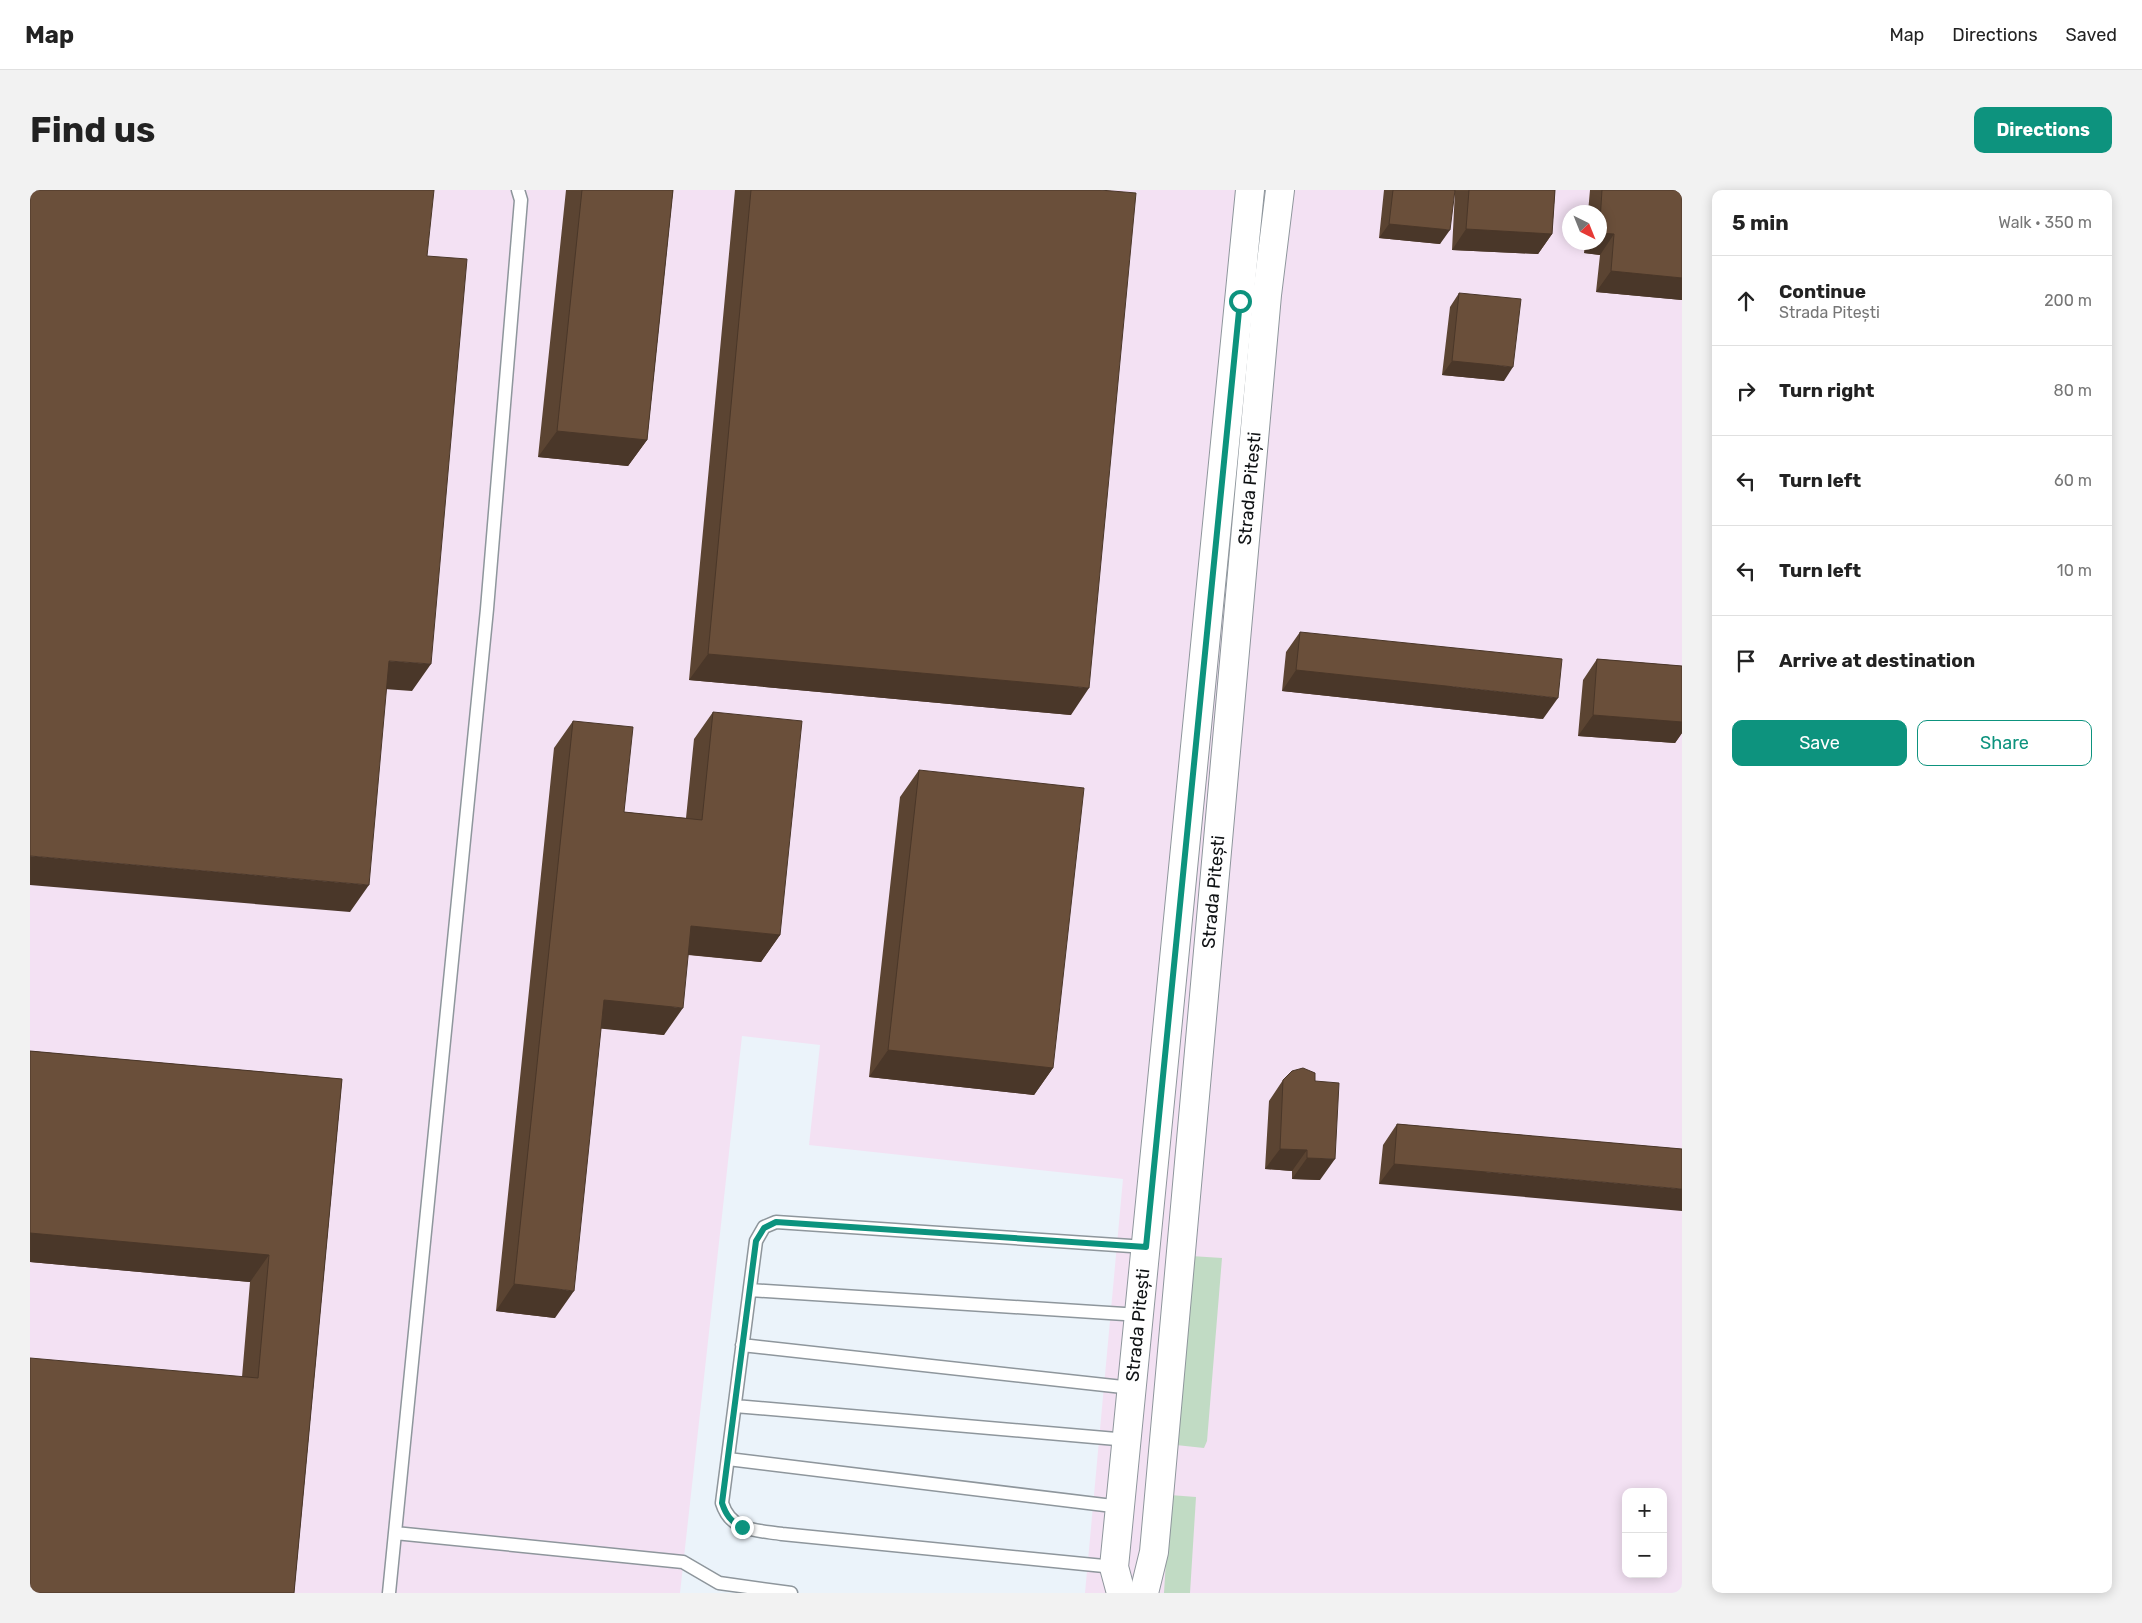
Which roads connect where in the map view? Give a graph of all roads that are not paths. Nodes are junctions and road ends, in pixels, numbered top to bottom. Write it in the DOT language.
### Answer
graph roads {
  1 [pos="518,190"];
  2 [pos="1250,190"];
  3 [pos="1280,190"];
  4 [pos="1146,1247"];
  5 [pos="750,1290"];
  6 [pos="1140,1314"];
  7 [pos="742,1345"];
  8 [pos="1132,1388"];
  9 [pos="734,1406"];
  10 [pos="1128,1440"];
  11 [pos="728,1459"];
  12 [pos="1121,1507"];
  13 [pos="395,1533"];
  14 [pos="1114,1567"];
  15 [pos="389,1593"];
  16 [pos="791,1593"];
  17 [pos="1121,1593"];
  18 [pos="1144,1593"];
  1 -- 13 [label="lane"];
  2 -- 4 [label="main road, Strada Pitești"];
  3 -- 18 [label="main road, Strada Pitești"];
  4 -- 5 [label="lane"];
  4 -- 6 [label="main road, Strada Pitești"];
  5 -- 6 [label="lane"];
  5 -- 7 [label="lane"];
  6 -- 8 [label="main road, Strada Pitești"];
  7 -- 8 [label="lane"];
  7 -- 9 [label="lane"];
  8 -- 10 [label="main road, Strada Pitești"];
  9 -- 10 [label="lane"];
  9 -- 11 [label="lane"];
  10 -- 12 [label="main road, Strada Pitești"];
  11 -- 12 [label="lane"];
  11 -- 14 [label="lane"];
  12 -- 14 [label="main road, Strada Pitești"];
  13 -- 15 [label="lane"];
  13 -- 16 [label="lane"];
  14 -- 17 [label="main road, Strada Pitești"];
}
